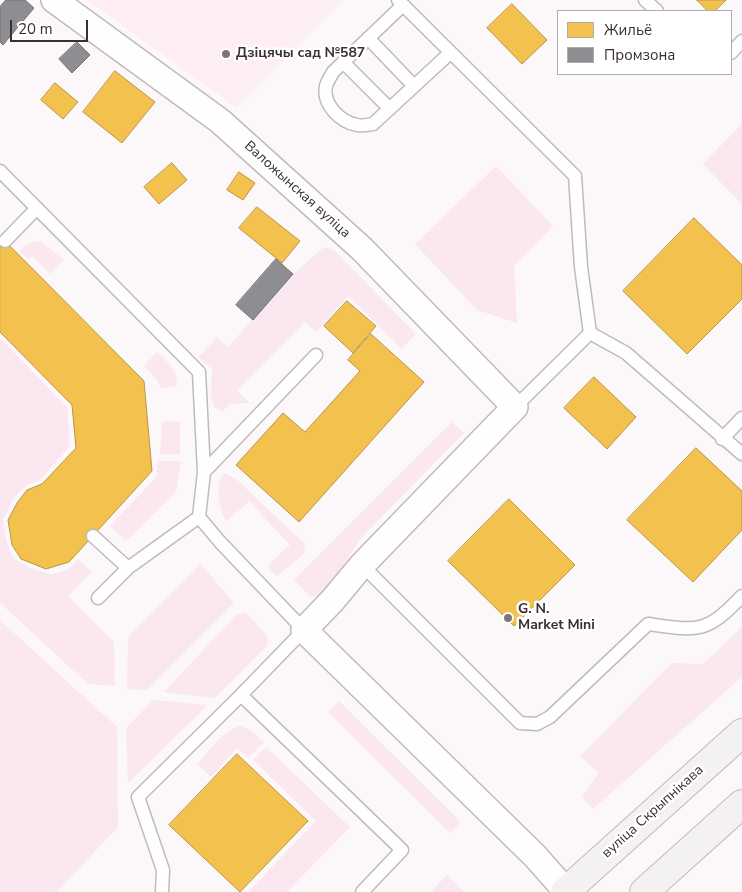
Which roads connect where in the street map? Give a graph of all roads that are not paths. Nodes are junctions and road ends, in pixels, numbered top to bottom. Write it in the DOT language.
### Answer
graph roads {
  1 [pos="54,0"];
  2 [pos="645,0"];
  3 [pos="400,3"];
  4 [pos="656,10"];
  5 [pos="368,38"];
  6 [pos="742,41"];
  7 [pos="732,52"];
  8 [pos="450,53"];
  9 [pos="343,62"];
  10 [pos="414,86"];
  11 [pos="390,109"];
  12 [pos="0,171"];
  13 [pos="37,208"];
  14 [pos="5,240"];
  15 [pos="590,333"];
  16 [pos="316,355"];
  17 [pos="515,407"];
  18 [pos="742,418"];
  19 [pos="722,439"];
  20 [pos="742,454"];
  21 [pos="204,472"];
  22 [pos="199,517"];
  23 [pos="93,536"];
  24 [pos="362,565"];
  25 [pos="128,568"];
  26 [pos="742,596"];
  27 [pos="98,598"];
  28 [pos="304,630"];
  29 [pos="241,695"];
  30 [pos="742,733"];
  31 [pos="742,804"];
  32 [pos="162,892"];
  33 [pos="362,892"];
  34 [pos="566,892"];
  35 [pos="644,892"];
  1 -- 17 [label="street, Валожынская вуліца"];
  2 -- 4 [label="lane"];
  3 -- 5 [label="lane"];
  3 -- 8 [label="lane"];
  5 -- 9 [label="lane"];
  5 -- 10 [label="lane"];
  6 -- 7 [label="lane"];
  8 -- 10 [label="lane"];
  8 -- 15 [label="lane"];
  9 -- 11 [label="lane"];
  9 -- 11 [label="lane"];
  10 -- 11 [label="lane"];
  12 -- 13 [label="lane"];
  13 -- 14 [label="lane"];
  13 -- 21 [label="lane"];
  15 -- 17 [label="lane"];
  15 -- 19 [label="lane"];
  16 -- 21 [label="lane"];
  17 -- 24 [label="street"];
  18 -- 19 [label="lane"];
  19 -- 20 [label="lane"];
  21 -- 22 [label="lane"];
  22 -- 25 [label="lane"];
  22 -- 28 [label="lane"];
  23 -- 25 [label="lane"];
  24 -- 26 [label="lane"];
  24 -- 28 [label="street"];
  25 -- 27 [label="lane"];
  28 -- 29 [label="lane"];
  28 -- 34 [label="street"];
  29 -- 32 [label="lane"];
  29 -- 33 [label="lane"];
  30 -- 34 [label="main road, вуліца Скрыпнікава"];
  31 -- 35 [label="main road"];
}
